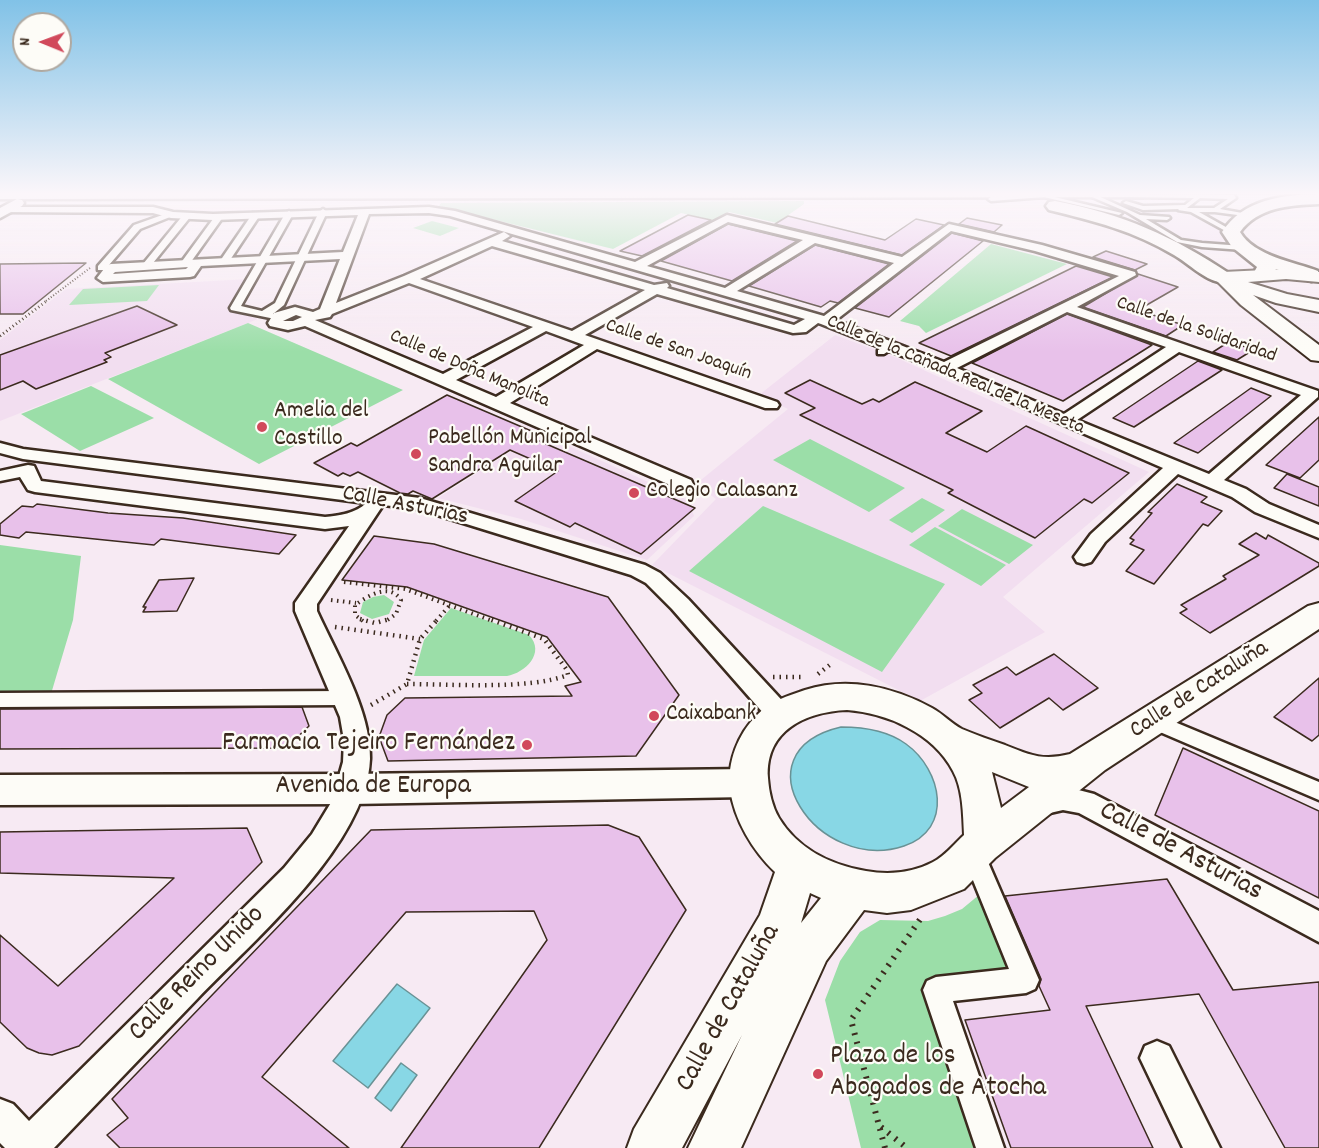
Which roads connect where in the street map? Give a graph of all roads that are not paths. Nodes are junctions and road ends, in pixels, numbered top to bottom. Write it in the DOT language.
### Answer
graph roads {
  1 [pos="123,246"];
  2 [pos="162,246"];
  3 [pos="202,246"];
  4 [pos="235,246"];
  5 [pos="271,246"];
  6 [pos="308,246"];
  7 [pos="351,246"];
  8 [pos="483,246"];
  9 [pos="504,246"];
  10 [pos="560,246"];
  11 [pos="676,246"];
  12 [pos="802,246"];
  13 [pos="840,246"];
  14 [pos="926,246"];
  15 [pos="1028,246"];
  16 [pos="1174,246"];
  17 [pos="1206,246"];
  18 [pos="1240,246"];
  19 [pos="1248,251"];
  20 [pos="347,255"];
  21 [pos="303,257"];
  22 [pos="263,259"];
  23 [pos="225,261"];
  24 [pos="906,262"];
  25 [pos="191,263"];
  26 [pos="109,264"];
  27 [pos="146,266"];
  28 [pos="635,267"];
  29 [pos="1263,274"];
  30 [pos="1315,276"];
  31 [pos="675,278"];
  32 [pos="1223,278"];
  33 [pos="410,279"];
  34 [pos="656,289"];
  35 [pos="725,293"];
  36 [pos="1319,306"];
  37 [pos="1065,307"];
  38 [pos="325,314"];
  39 [pos="270,316"];
  40 [pos="307,320"];
  41 [pos="821,320"];
  42 [pos="543,327"];
  43 [pos="571,337"];
  44 [pos="595,345"];
  45 [pos="1176,347"];
  46 [pos="1319,355"];
  47 [pos="945,368"];
  48 [pos="442,381"];
  49 [pos="497,404"];
  50 [pos="771,405"];
  51 [pos="1065,422"];
  52 [pos="0,448"];
  53 [pos="45,457"];
  54 [pos="1175,467"];
  55 [pos="28,470"];
  56 [pos="0,476"];
  57 [pos="1212,481"];
  58 [pos="684,484"];
  59 [pos="0,491"];
  60 [pos="1239,493"];
  61 [pos="374,505"];
  62 [pos="1319,518"];
  63 [pos="1319,532"];
  64 [pos="1084,557"];
  65 [pos="1319,614"];
  66 [pos="0,700"];
  67 [pos="348,707"];
  68 [pos="781,716"];
  69 [pos="1153,721"];
  70 [pos="949,739"];
  71 [pos="1081,767"];
  72 [pos="747,783"];
  73 [pos="351,789"];
  74 [pos="0,790"];
  75 [pos="1319,791"];
  76 [pos="1037,804"];
  77 [pos="978,847"];
  78 [pos="798,865"];
  79 [pos="854,890"];
  80 [pos="1319,927"];
  81 [pos="1156,1058"];
  82 [pos="0,1117"];
  83 [pos="29,1147"];
  84 [pos="653,1148"];
  85 [pos="714,1148"];
  86 [pos="990,1148"];
  87 [pos="1202,1148"];
  1 -- 26 [label="street"];
  2 -- 27 [label="street"];
  3 -- 25 [label="street"];
  4 -- 23 [label="street"];
  5 -- 22 [label="street"];
  6 -- 21 [label="street"];
  7 -- 20 [label="street"];
  8 -- 33 [label="street"];
  9 -- 34 [label="street"];
  10 -- 28 [label="street, Calle de la Cañada Real de la Meseta"];
  11 -- 28 [label="street"];
  12 -- 35 [label="street"];
  13 -- 24 [label="street"];
  14 -- 24 [label="street"];
  15 -- 37 [label="street"];
  16 -- 32 [label="highway"];
  17 -- 19 [label="lane"];
  18 -- 19 [label="highway"];
  19 -- 29 [label="highway"];
  19 -- 30 [label="highway"];
  20 -- 21 [label="street"];
  20 -- 38 [label="street"];
  21 -- 22 [label="street"];
  21 -- 39 [label="street"];
  22 -- 23 [label="street"];
  22 -- 39 [label="street"];
  23 -- 25 [label="street"];
  24 -- 41 [label="street"];
  25 -- 26 [label="street"];
  25 -- 27 [label="street"];
  26 -- 27 [label="street"];
  28 -- 31 [label="street, Calle de la Cañada Real de la Meseta"];
  29 -- 30 [label="main road"];
  29 -- 32 [label="main road"];
  31 -- 34 [label="street, Calle de San Joaquín"];
  31 -- 35 [label="street, Calle de la Cañada Real de la Meseta"];
  32 -- 36 [label="main road"];
  32 -- 46 [label="main road"];
  33 -- 38 [label="street"];
  33 -- 42 [label="street, Calle de San Joaquín"];
  34 -- 41 [label="street"];
  34 -- 43 [label="street, Calle de San Joaquín"];
  35 -- 41 [label="street, Calle de la Cañada Real de la Meseta"];
  37 -- 45 [label="street, Calle de la Solidaridad"];
  37 -- 47 [label="street"];
  38 -- 40 [label="street"];
  39 -- 40 [label="street"];
  40 -- 48 [label="street, Calle de Doña Manolita"];
  41 -- 47 [label="street, Calle de la Cañada Real de la Meseta"];
  42 -- 43 [label="street, Calle de San Joaquín"];
  42 -- 48 [label="street"];
  43 -- 44 [label="street, Calle de San Joaquín"];
  44 -- 49 [label="street"];
  44 -- 50 [label="street, Calle de San Joaquín"];
  45 -- 51 [label="street"];
  45 -- 57 [label="street, Calle de la Solidaridad"];
  47 -- 51 [label="street, Calle de la Cañada Real de la Meseta"];
  48 -- 49 [label="street, Calle de Doña Manolita"];
  49 -- 58 [label="street, Calle de Doña Manolita"];
  51 -- 54 [label="street, Calle de la Cañada Real de la Meseta"];
  52 -- 53 [label="street, Calle Asturias"];
  53 -- 55 [label="street"];
  53 -- 61 [label="street, Calle Asturias"];
  54 -- 57 [label="street, Calle de la Cañada Real de la Meseta"];
  54 -- 64 [label="street"];
  55 -- 56 [label="street"];
  55 -- 59 [label="street"];
  55 -- 61 [label="street, Calle Asturias"];
  57 -- 60 [label="street, Calle de la Cañada Real de la Meseta"];
  60 -- 62 [label="street, Calle de la Cañada Real de la Meseta"];
  60 -- 63 [label="street, Calle de la Cañada Real de la Meseta"];
  61 -- 67 [label="street, Calle Reino Unido"];
  61 -- 68 [label="street, Calle Asturias"];
  65 -- 69 [label="main road, Calle de Cataluña"];
  66 -- 67 [label="street"];
  67 -- 73 [label="street, Calle Reino Unido"];
  68 -- 70 [label="main road"];
  68 -- 72 [label="main road"];
  69 -- 71 [label="main road, Calle de Cataluña"];
  69 -- 75 [label="street"];
  70 -- 71 [label="main road"];
  70 -- 77 [label="main road"];
  71 -- 76 [label="main road"];
  72 -- 73 [label="street, Avenida de Europa"];
  72 -- 78 [label="main road"];
  73 -- 74 [label="street, Avenida de Europa"];
  73 -- 83 [label="street, Calle Reino Unido"];
  76 -- 77 [label="main road"];
  76 -- 80 [label="street, Calle de Asturias"];
  77 -- 79 [label="main road"];
  77 -- 86 [label="street"];
  78 -- 79 [label="main road"];
  78 -- 84 [label="main road, Calle de Cataluña"];
  79 -- 85 [label="main road, Calle de Cataluña"];
  81 -- 87 [label="street"];
  82 -- 83 [label="street"];
}
